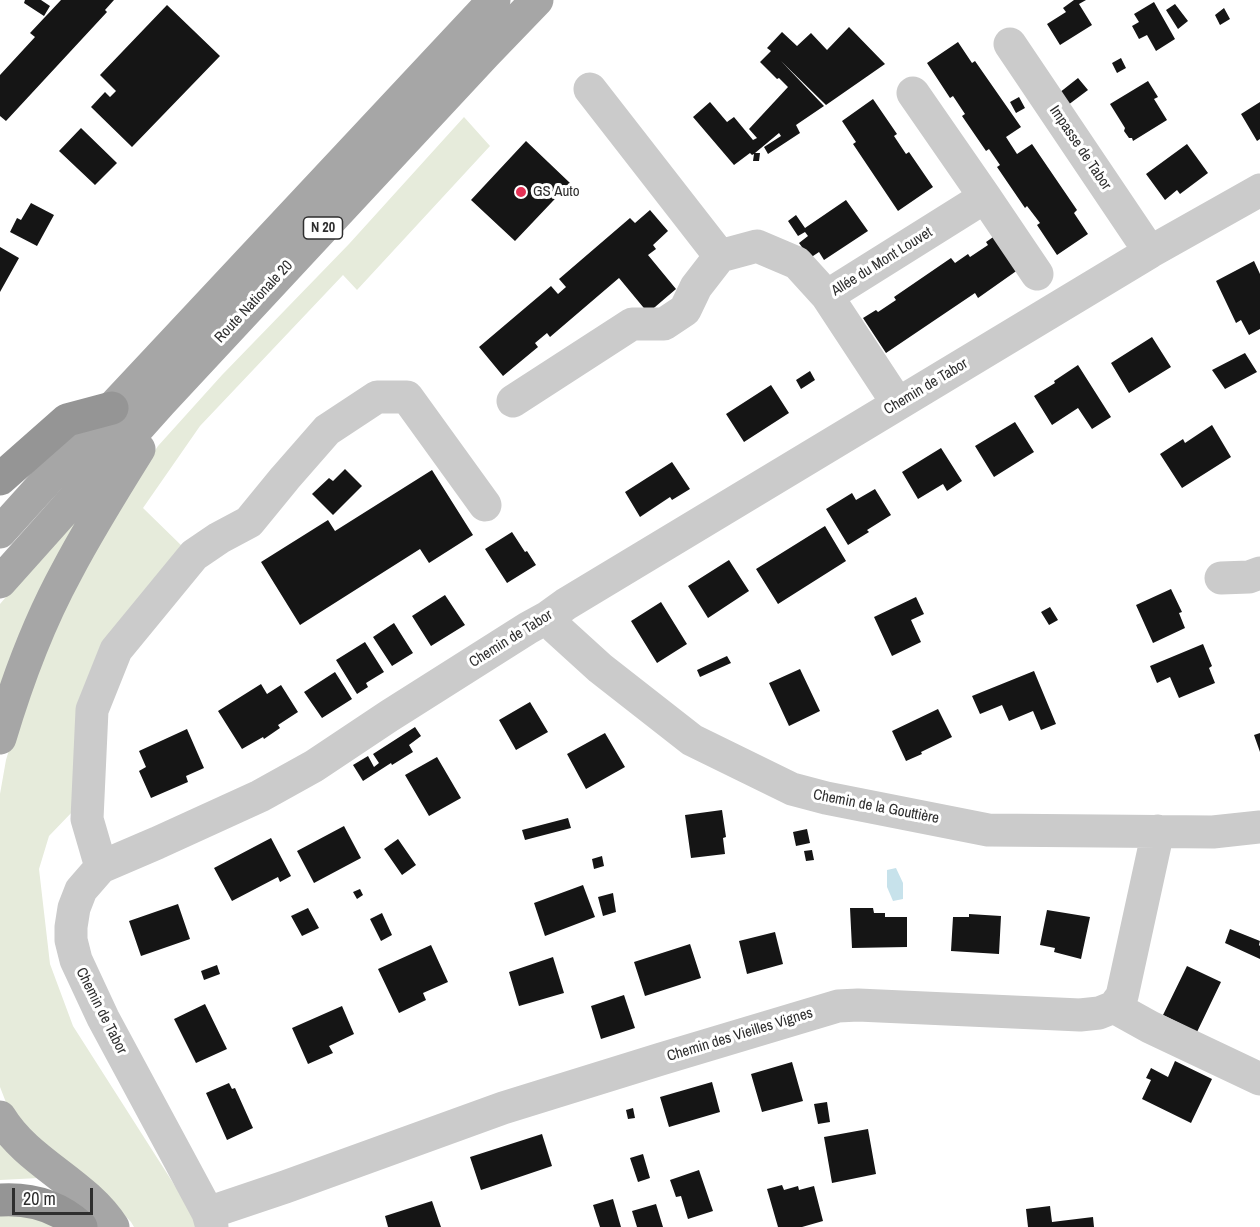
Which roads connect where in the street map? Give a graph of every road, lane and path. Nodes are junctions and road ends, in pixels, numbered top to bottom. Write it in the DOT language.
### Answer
graph roads {
  1 [pos="494,0"];
  2 [pos="537,0"];
  3 [pos="1010,44"];
  4 [pos="590,88"];
  5 [pos="913,93"];
  6 [pos="1260,190"];
  7 [pos="985,197"];
  8 [pos="1150,252"];
  9 [pos="720,256"];
  10 [pos="1037,274"];
  11 [pos="827,296"];
  12 [pos="513,401"];
  13 [pos="161,402"];
  14 [pos="898,404"];
  15 [pos="112,408"];
  16 [pos="0,479"];
  17 [pos="485,505"];
  18 [pos="0,532"];
  19 [pos="1260,573"];
  20 [pos="1221,578"];
  21 [pos="0,582"];
  22 [pos="548,617"];
  23 [pos="0,738"];
  24 [pos="1260,827"];
  25 [pos="1158,831"];
  26 [pos="100,867"];
  27 [pos="1114,1008"];
  28 [pos="1260,1079"];
  29 [pos="0,1117"];
  30 [pos="0,1200"];
  31 [pos="210,1220"];
  32 [pos="81,1227"];
  33 [pos="112,1227"];
  1 -- 15 [label="main road, N 20"];
  2 -- 13 [label="main road, Route Nationale 20 / N 20"];
  3 -- 8 [label="street, Impasse de Tabor"];
  4 -- 9 [label="street"];
  5 -- 7 [label="street"];
  6 -- 8 [label="street, Chemin de Tabor"];
  7 -- 10 [label="street"];
  7 -- 11 [label="street, Allée du Mont Louvet"];
  8 -- 14 [label="street, Chemin de Tabor"];
  9 -- 11 [label="street"];
  9 -- 12 [label="street"];
  11 -- 14 [label="street, Allée du Mont Louvet"];
  13 -- 21 [label="main road, Route Nationale 20 / N 20"];
  13 -- 23 [label="main road"];
  14 -- 22 [label="street, Chemin de Tabor"];
  15 -- 16 [label="highway"];
  15 -- 18 [label="main road, N 20"];
  17 -- 26 [label="street"];
  19 -- 20 [label="street"];
  22 -- 25 [label="street, Chemin de la Gouttière"];
  22 -- 26 [label="street, Chemin de Tabor"];
  24 -- 25 [label="street, Chemin de la Gouttière"];
  25 -- 27 [label="street"];
  26 -- 31 [label="street, Chemin de Tabor"];
  27 -- 28 [label="street"];
  27 -- 31 [label="street, Chemin des Vieilles Vignes"];
  29 -- 33 [label="main road"];
  30 -- 32 [label="highway"];
}
